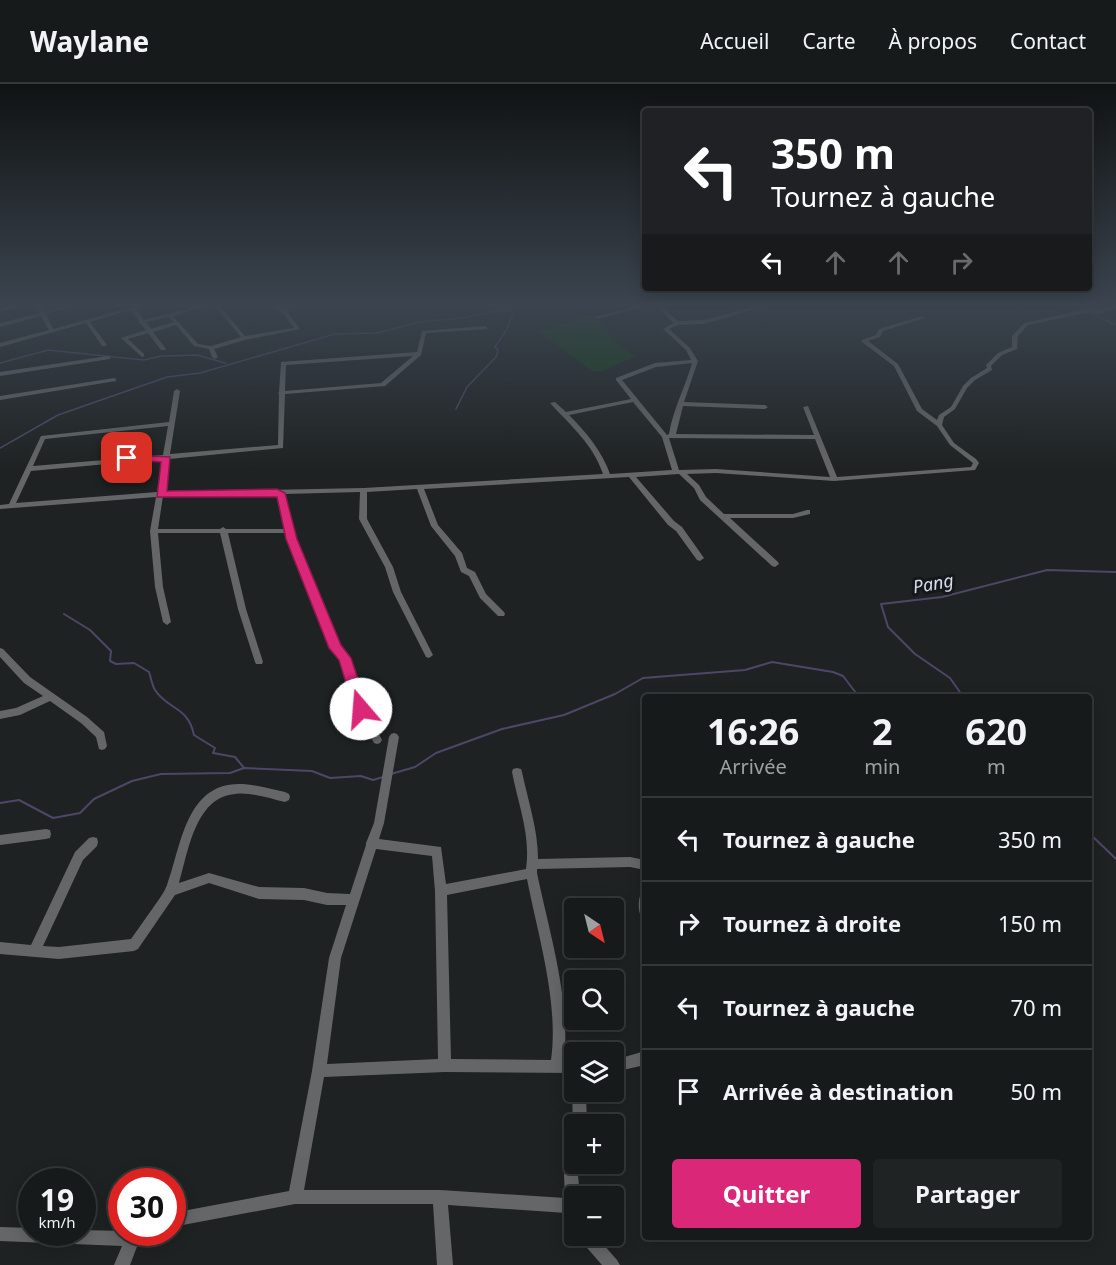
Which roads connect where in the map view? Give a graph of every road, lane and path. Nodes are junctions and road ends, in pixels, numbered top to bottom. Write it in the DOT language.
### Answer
graph roads {
  1 [pos="94,360"];
  2 [pos="327,360"];
  3 [pos="412,360"];
  4 [pos="889,360"];
  5 [pos="991,360"];
  6 [pos="695,361"];
  7 [pos="0,374"];
  8 [pos="114,380"];
  9 [pos="177,391"];
  10 [pos="281,393"];
  11 [pos="0,398"];
  12 [pos="633,399"];
  13 [pos="553,403"];
  14 [pos="679,404"];
  15 [pos="765,407"];
  16 [pos="806,407"];
  17 [pos="565,414"];
  18 [pos="171,424"];
  19 [pos="939,425"];
  20 [pos="816,436"];
  21 [pos="669,437"];
  22 [pos="167,459"];
  23 [pos="28,469"];
  24 [pos="679,472"];
  25 [pos="631,475"];
  26 [pos="607,476"];
  27 [pos="834,479"];
  28 [pos="420,488"];
  29 [pos="364,490"];
  30 [pos="277,492"];
  31 [pos="161,494"];
  32 [pos="12,505"];
  33 [pos="0,507"];
  34 [pos="807,512"];
  35 [pos="724,516"];
  36 [pos="223,529"];
  37 [pos="154,531"];
  38 [pos="291,531"];
  39 [pos="700,558"];
  40 [pos="775,564"];
  41 [pos="501,614"];
  42 [pos="167,622"];
  43 [pos="0,651"];
  44 [pos="429,655"];
  45 [pos="259,662"];
  46 [pos="50,697"];
  47 [pos="0,715"];
  48 [pos="394,737"];
  49 [pos="378,740"];
  50 [pos="102,746"];
  51 [pos="517,772"];
  52 [pos="285,797"];
  53 [pos="46,834"];
  54 [pos="0,840"];
  55 [pos="93,842"];
  56 [pos="370,843"];
  57 [pos="532,868"];
  58 [pos="642,868"];
  59 [pos="171,891"];
  60 [pos="441,891"];
  61 [pos="352,900"];
  62 [pos="0,948"];
  63 [pos="35,949"];
  64 [pos="642,1059"];
  65 [pos="624,1063"];
  66 [pos="445,1065"];
  67 [pos="557,1065"];
  68 [pos="564,1066"];
  69 [pos="319,1071"];
  70 [pos="295,1197"];
  71 [pos="440,1197"];
  72 [pos="564,1211"];
  73 [pos="186,1217"];
  74 [pos="0,1234"];
  75 [pos="108,1236"];
  76 [pos="132,1246"];
  77 [pos="595,1246"];
  78 [pos="122,1265"];
  79 [pos="445,1265"];
  80 [pos="612,1265"];
  1 -- 7 [label="street"];
  2 -- 10 [label="street"];
  3 -- 10 [label="street"];
  4 -- 19 [label="street"];
  5 -- 19 [label="street"];
  6 -- 12 [label="street"];
  6 -- 14 [label="street"];
  8 -- 11 [label="street"];
  9 -- 18 [label="street"];
  10 -- 22 [label="street"];
  12 -- 17 [label="street"];
  12 -- 21 [label="street"];
  13 -- 17 [label="street"];
  14 -- 15 [label="street"];
  14 -- 21 [label="street"];
  16 -- 20 [label="street"];
  17 -- 26 [label="street"];
  18 -- 22 [label="street"];
  18 -- 23 [label="street"];
  19 -- 27 [label="street"];
  20 -- 21 [label="street"];
  20 -- 27 [label="street"];
  21 -- 24 [label="street"];
  22 -- 23 [label="street"];
  22 -- 31 [label="street"];
  23 -- 32 [label="street"];
  24 -- 25 [label="street"];
  24 -- 27 [label="street"];
  24 -- 35 [label="street"];
  25 -- 26 [label="street"];
  25 -- 39 [label="street"];
  26 -- 28 [label="street"];
  28 -- 29 [label="street"];
  28 -- 41 [label="street"];
  29 -- 30 [label="street"];
  29 -- 44 [label="street"];
  30 -- 31 [label="street"];
  30 -- 38 [label="street"];
  31 -- 32 [label="street"];
  31 -- 37 [label="street"];
  32 -- 33 [label="street"];
  34 -- 35 [label="street"];
  35 -- 40 [label="street"];
  36 -- 37 [label="street"];
  36 -- 38 [label="street"];
  36 -- 45 [label="street"];
  37 -- 42 [label="street"];
  38 -- 49 [label="street"];
  43 -- 46 [label="street"];
  46 -- 47 [label="street"];
  46 -- 50 [label="street"];
  48 -- 56 [label="street"];
  51 -- 57 [label="street"];
  52 -- 59 [label="street"];
  53 -- 54 [label="street"];
  55 -- 63 [label="street"];
  56 -- 60 [label="street"];
  56 -- 61 [label="street"];
  57 -- 58 [label="street"];
  57 -- 60 [label="street"];
  57 -- 67 [label="street"];
  59 -- 61 [label="street"];
  59 -- 63 [label="street"];
  60 -- 66 [label="street"];
  61 -- 69 [label="street"];
  62 -- 63 [label="street"];
  64 -- 65 [label="street"];
  66 -- 67 [label="street"];
  66 -- 69 [label="street"];
  67 -- 68 [label="street"];
  69 -- 70 [label="street"];
  70 -- 71 [label="street"];
  70 -- 73 [label="street"];
  71 -- 72 [label="street"];
  71 -- 79 [label="street"];
  74 -- 75 [label="street"];
  76 -- 78 [label="street"];
  77 -- 80 [label="street"];
}
